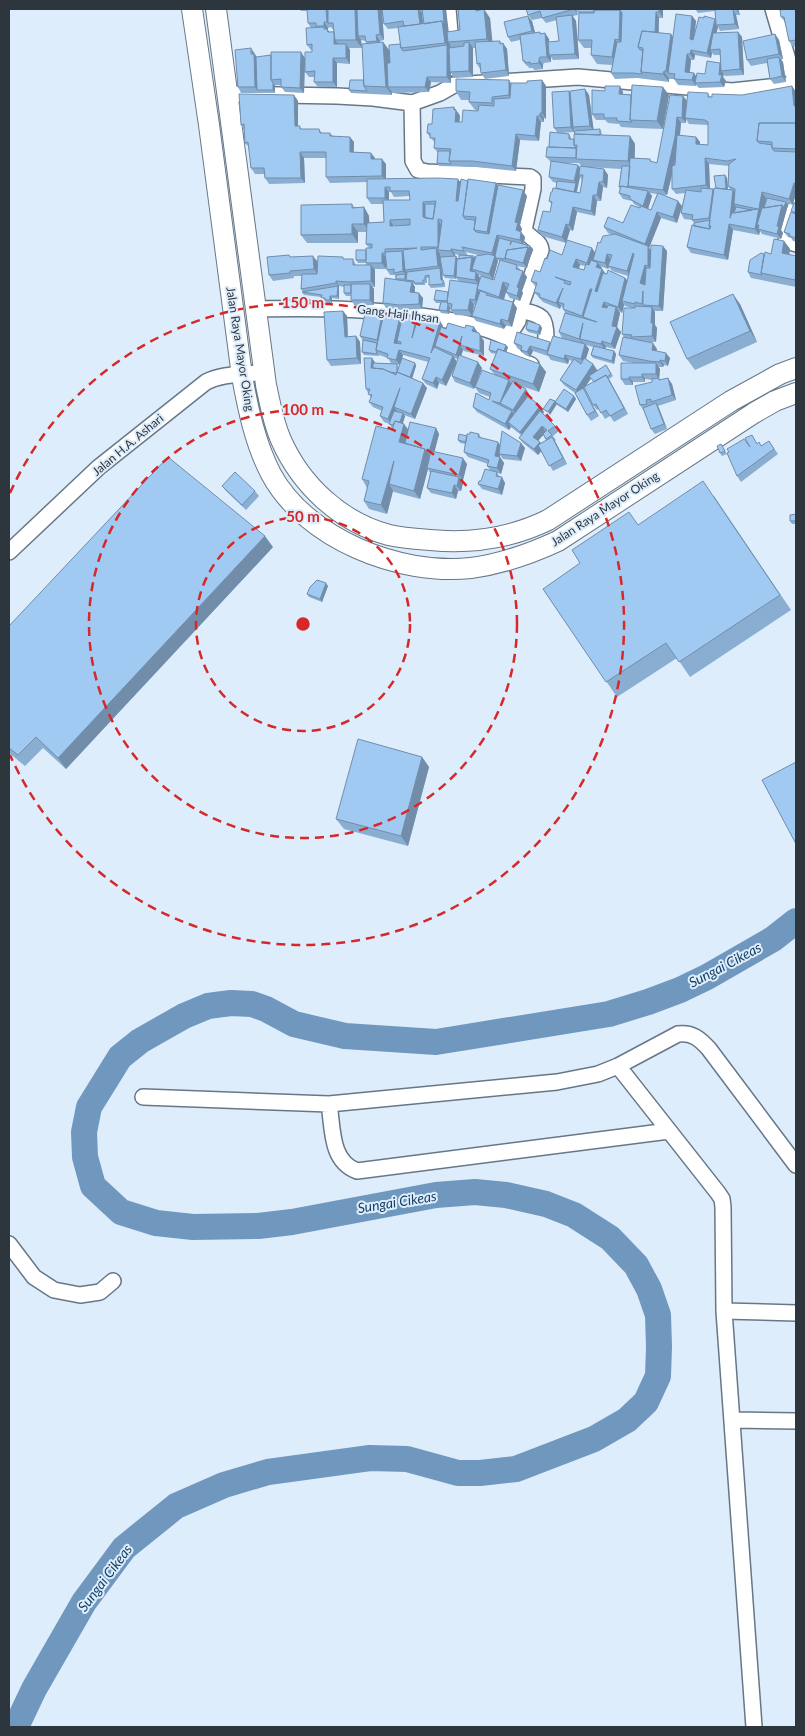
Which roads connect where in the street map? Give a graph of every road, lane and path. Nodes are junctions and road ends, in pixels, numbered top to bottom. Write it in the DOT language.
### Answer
graph roads {
  1 [pos="192,9"];
  2 [pos="216,9"];
  3 [pos="448,9"];
  4 [pos="774,9"];
  5 [pos="221,47"];
  6 [pos="198,50"];
  7 [pos="796,78"];
  8 [pos="796,84"];
  9 [pos="454,85"];
  10 [pos="674,86"];
  11 [pos="227,94"];
  12 [pos="412,103"];
  13 [pos="671,104"];
  14 [pos="796,206"];
  15 [pos="796,244"];
  16 [pos="256,309"];
  17 [pos="520,310"];
  18 [pos="507,338"];
  19 [pos="546,338"];
  20 [pos="539,368"];
  21 [pos="796,368"];
  22 [pos="264,372"];
  23 [pos="242,376"];
  24 [pos="796,393"];
  25 [pos="9,552"];
  26 [pos="618,1066"];
  27 [pos="143,1097"];
  28 [pos="330,1104"];
  29 [pos="669,1131"];
  30 [pos="796,1164"];
  31 [pos="9,1244"];
  32 [pos="113,1281"];
  33 [pos="724,1311"];
  34 [pos="796,1313"];
  35 [pos="732,1420"];
  36 [pos="796,1421"];
  37 [pos="754,1727"];
  1 -- 6 [label="main road, Jalan Raya Mayor Oking"];
  2 -- 5 [label="main road, Jalan Raya Mayor Oking"];
  3 -- 9 [label="street"];
  4 -- 7 [label="street"];
  5 -- 6 [label="main road"];
  5 -- 11 [label="main road, Jalan Raya Mayor Oking"];
  6 -- 23 [label="main road, Jalan Raya Mayor Oking"];
  8 -- 10 [label="street"];
  9 -- 10 [label="street"];
  9 -- 12 [label="street"];
  10 -- 13 [label="street"];
  11 -- 12 [label="street"];
  11 -- 16 [label="main road, Jalan Raya Mayor Oking"];
  12 -- 17 [label="street"];
  14 -- 15 [label="street"];
  16 -- 18 [label="street, Gang Haji Ihsan"];
  16 -- 22 [label="main road, Jalan Raya Mayor Oking"];
  17 -- 18 [label="street"];
  17 -- 19 [label="street"];
  18 -- 20 [label="street"];
  21 -- 22 [label="main road, Jalan Raya Mayor Oking"];
  22 -- 23 [label="street, Jalan H.A. Ashari"];
  23 -- 24 [label="main road, Jalan Raya Mayor Oking"];
  23 -- 25 [label="street, Jalan H.A. Ashari"];
  26 -- 28 [label="street"];
  26 -- 29 [label="street"];
  26 -- 30 [label="street"];
  27 -- 28 [label="street"];
  28 -- 29 [label="street"];
  29 -- 33 [label="street"];
  31 -- 32 [label="street"];
  33 -- 34 [label="street"];
  33 -- 35 [label="street"];
  35 -- 36 [label="street"];
  35 -- 37 [label="street"];
}
